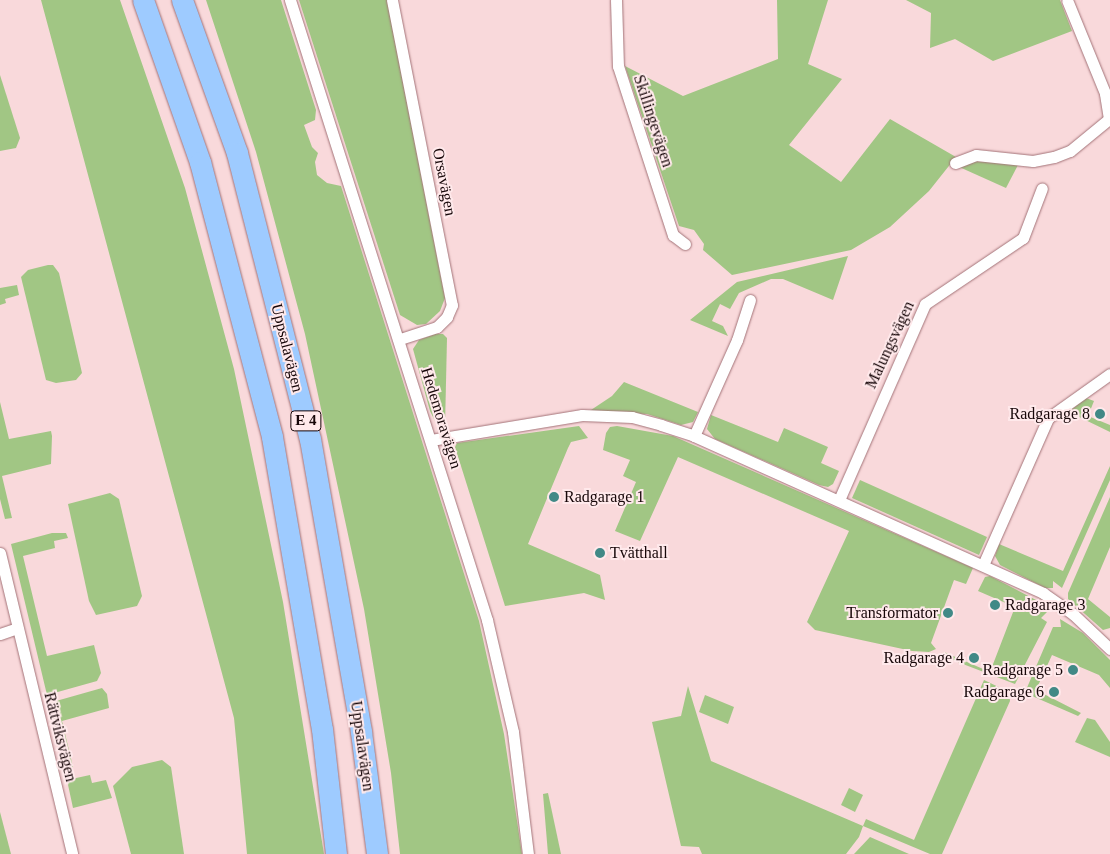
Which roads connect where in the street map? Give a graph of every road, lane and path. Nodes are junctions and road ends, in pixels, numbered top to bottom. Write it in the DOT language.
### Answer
graph roads {
  1 [pos="143,0"];
  2 [pos="182,0"];
  3 [pos="290,0"];
  4 [pos="392,0"];
  5 [pos="616,0"];
  6 [pos="1067,0"];
  7 [pos="955,163"];
  8 [pos="1042,188"];
  9 [pos="685,244"];
  10 [pos="750,300"];
  11 [pos="399,339"];
  12 [pos="1110,374"];
  13 [pos="694,436"];
  14 [pos="431,440"];
  15 [pos="839,500"];
  16 [pos="0,553"];
  17 [pos="983,565"];
  18 [pos="17,628"];
  19 [pos="0,634"];
  20 [pos="1110,649"];
  21 [pos="72,854"];
  22 [pos="336,854"];
  23 [pos="377,854"];
  24 [pos="528,854"];
  1 -- 22 [label="highway, E 4"];
  2 -- 23 [label="highway, Uppsalavägen / E 4"];
  3 -- 11 [label="street, Hedemoravägen"];
  4 -- 11 [label="street, Orsavägen"];
  5 -- 9 [label="street, Skillingevägen"];
  6 -- 7 [label="street"];
  8 -- 15 [label="street, Malungsvägen"];
  10 -- 13 [label="street"];
  11 -- 14 [label="street, Hedemoravägen"];
  12 -- 17 [label="street"];
  13 -- 14 [label="street"];
  13 -- 15 [label="street"];
  14 -- 24 [label="street, Hedemoravägen"];
  15 -- 17 [label="street"];
  16 -- 18 [label="street, Rättviksvägen"];
  17 -- 20 [label="street"];
  18 -- 19 [label="street"];
  18 -- 21 [label="street, Rättviksvägen"];
}
